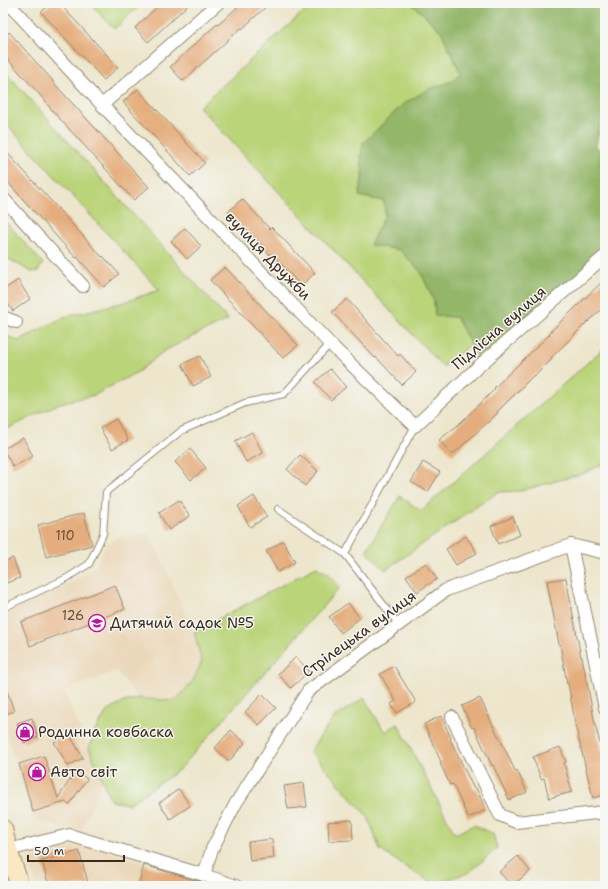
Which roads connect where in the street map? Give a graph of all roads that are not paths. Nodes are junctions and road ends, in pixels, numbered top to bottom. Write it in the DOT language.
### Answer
graph roads {
  1 [pos="8,3"];
  2 [pos="218,3"];
  3 [pos="102,105"];
  4 [pos="3,198"];
  5 [pos="605,256"];
  6 [pos="83,286"];
  7 [pos="3,317"];
  8 [pos="16,322"];
  9 [pos="330,344"];
  10 [pos="415,426"];
  11 [pos="278,509"];
  12 [pos="571,545"];
  13 [pos="605,553"];
  14 [pos="345,554"];
  15 [pos="3,608"];
  16 [pos="399,625"];
  17 [pos="605,708"];
  18 [pos="452,717"];
  19 [pos="605,812"];
  20 [pos="3,829"];
  21 [pos="10,858"];
  22 [pos="204,875"];
  23 [pos="20,886"];
  24 [pos="236,886"];
  1 -- 3 [label="street, вулиця Дружби"];
  2 -- 3 [label="street"];
  3 -- 9 [label="street, вулиця Дружби"];
  4 -- 6 [label="street"];
  5 -- 10 [label="street, Підлісна вулиця"];
  7 -- 8 [label="street"];
  9 -- 10 [label="street, вулиця Дружби"];
  9 -- 15 [label="lane"];
  10 -- 14 [label="lane"];
  11 -- 14 [label="lane"];
  12 -- 13 [label="street"];
  12 -- 16 [label="street, Стрілецька вулиця"];
  12 -- 17 [label="street"];
  14 -- 16 [label="lane"];
  16 -- 22 [label="street, Стрілецька вулиця"];
  18 -- 19 [label="street"];
  20 -- 21 [label="main road"];
  21 -- 22 [label="street"];
  21 -- 23 [label="main road"];
  22 -- 24 [label="street"];
}
